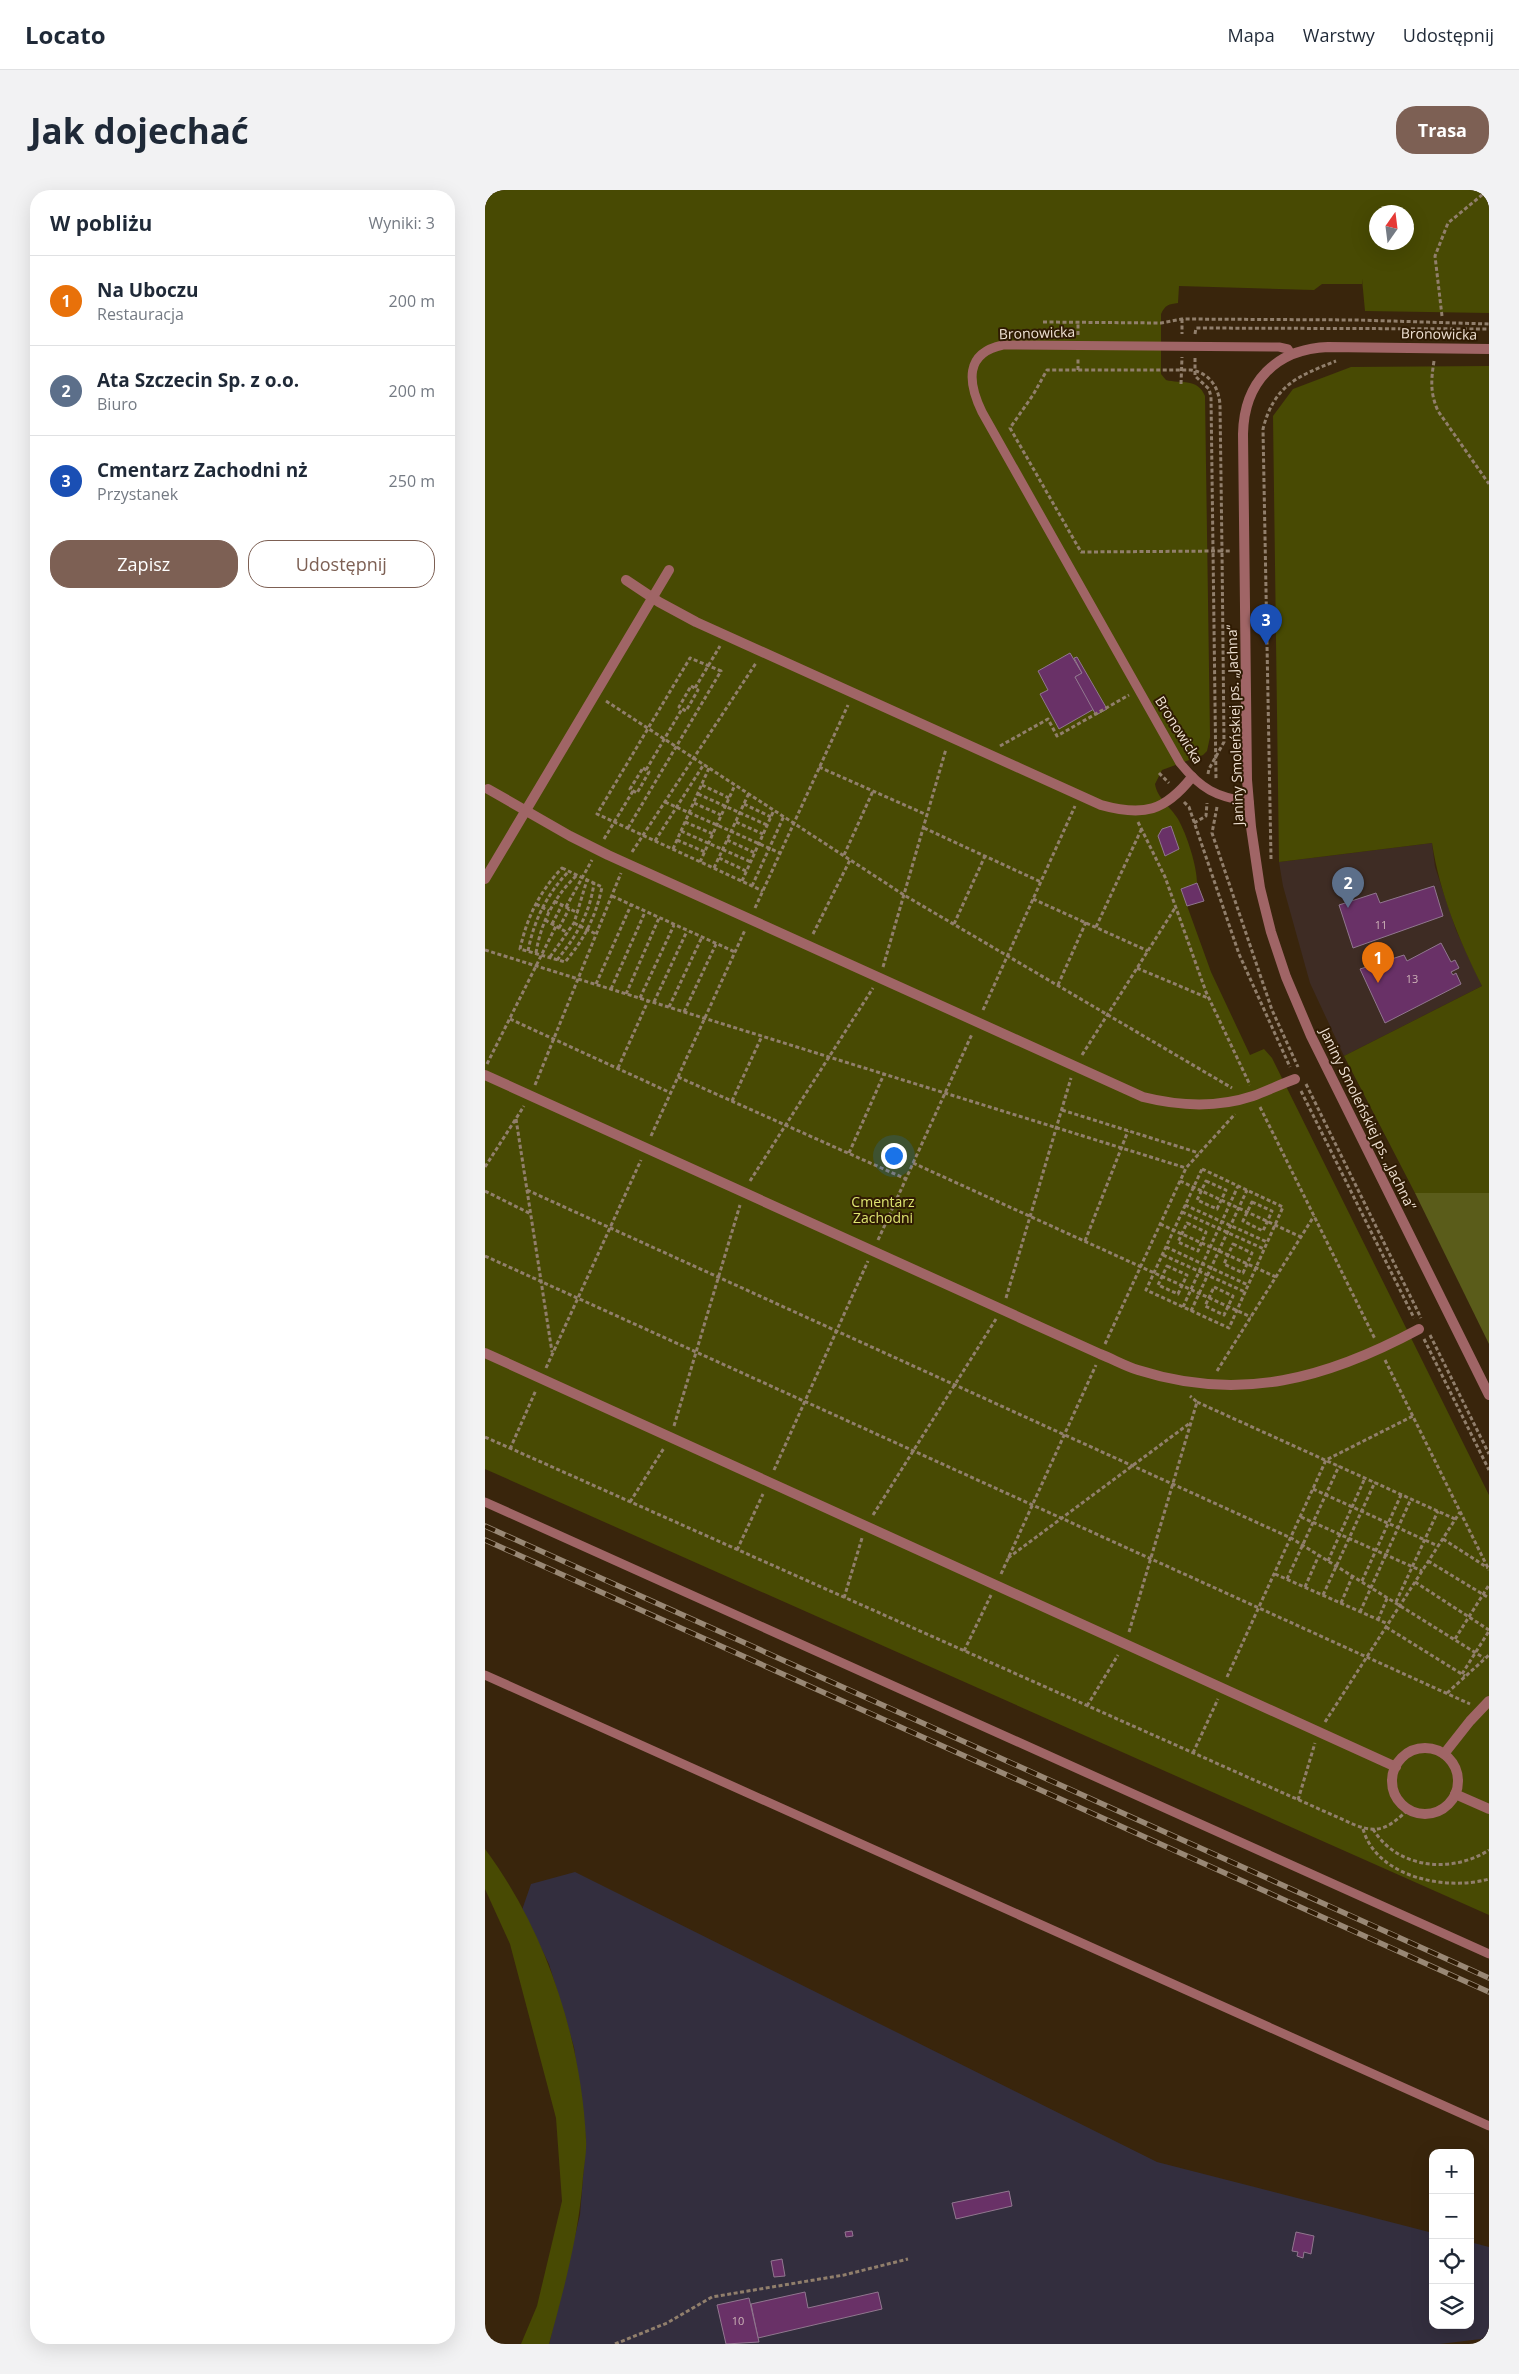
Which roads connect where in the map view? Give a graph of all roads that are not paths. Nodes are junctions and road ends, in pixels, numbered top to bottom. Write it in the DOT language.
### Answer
graph roads {
  1 [pos="1489,349"];
  2 [pos="1291,354"];
  3 [pos="669,570"];
  4 [pos="626,580"];
  5 [pos="652,598"];
  6 [pos="1192,777"];
  7 [pos="488,789"];
  8 [pos="1249,802"];
  9 [pos="525,811"];
  10 [pos="485,879"];
  11 [pos="485,1075"];
  12 [pos="1298,1077"];
  13 [pos="1423,1327"];
  14 [pos="485,1353"];
  15 [pos="1489,1395"];
  16 [pos="485,1502"];
  17 [pos="485,1675"];
  18 [pos="1489,1701"];
  19 [pos="1444,1754"];
  20 [pos="1395,1767"];
  21 [pos="1455,1794"];
  22 [pos="1489,1810"];
  23 [pos="1489,1954"];
  24 [pos="1489,2126"];
  1 -- 2 [label="street, Bronowicka"];
  2 -- 6 [label="lane, Bronowicka"];
  2 -- 8 [label="street, Janiny Smoleńskiej ps. „Jachna”"];
  3 -- 5 [label="street"];
  4 -- 5 [label="street"];
  5 -- 6 [label="street"];
  5 -- 9 [label="street"];
  6 -- 8 [label="lane, Bronowicka"];
  7 -- 9 [label="street"];
  8 -- 15 [label="street, Janiny Smoleńskiej ps. „Jachna”"];
  9 -- 10 [label="street"];
  9 -- 12 [label="street"];
  11 -- 13 [label="street"];
  14 -- 20 [label="street"];
  16 -- 23 [label="lane"];
  17 -- 24 [label="lane"];
  18 -- 19 [label="street"];
  19 -- 20 [label="street"];
  19 -- 21 [label="street"];
  20 -- 21 [label="street"];
  21 -- 22 [label="street"];
}
